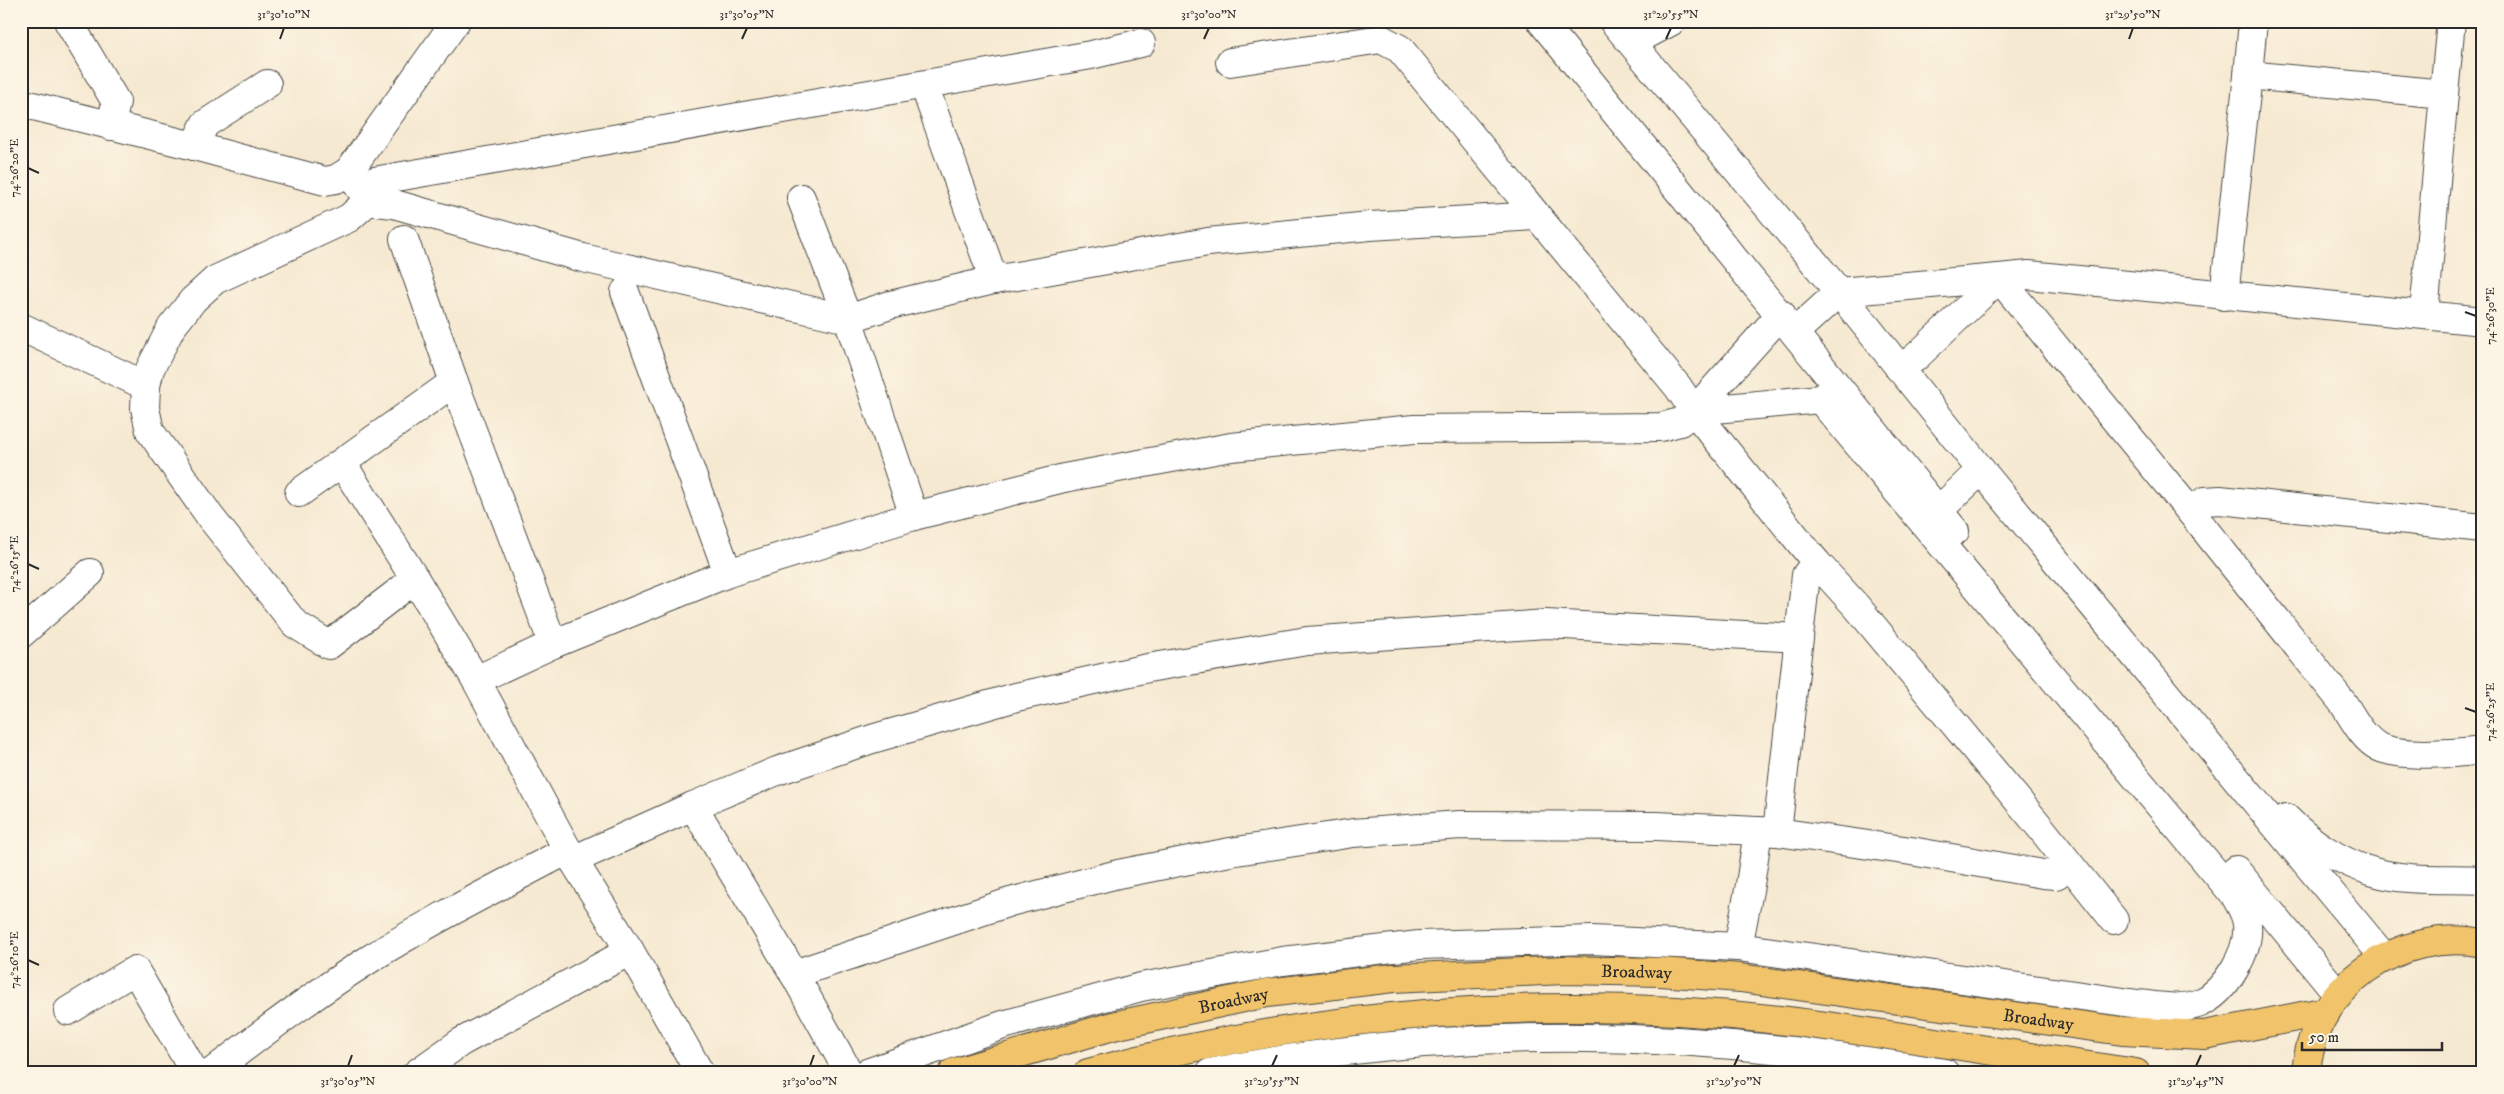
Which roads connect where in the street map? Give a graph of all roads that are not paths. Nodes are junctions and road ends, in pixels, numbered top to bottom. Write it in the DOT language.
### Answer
graph roads {
  1 [pos="68,21"];
  2 [pos="456,21"];
  3 [pos="1521,21"];
  4 [pos="1541,21"];
  5 [pos="1613,21"];
  6 [pos="1672,21"];
  7 [pos="2253,21"];
  8 [pos="2451,21"];
  9 [pos="1640,28"];
  10 [pos="1141,42"];
  11 [pos="1230,62"];
  12 [pos="2248,74"];
  13 [pos="267,84"];
  14 [pos="2444,94"];
  15 [pos="930,99"];
  16 [pos="21,103"];
  17 [pos="112,126"];
  18 [pos="194,146"];
  19 [pos="359,187"];
  20 [pos="801,198"];
  21 [pos="1535,216"];
  22 [pos="404,239"];
  23 [pos="1999,278"];
  24 [pos="994,280"];
  25 [pos="1831,282"];
  26 [pos="625,292"];
  27 [pos="2224,296"];
  28 [pos="2424,314"];
  29 [pos="848,319"];
  30 [pos="2483,321"];
  31 [pos="1782,324"];
  32 [pos="21,327"];
  33 [pos="1907,363"];
  34 [pos="454,382"];
  35 [pos="146,386"];
  36 [pos="1829,392"];
  37 [pos="1694,411"];
  38 [pos="342,463"];
  39 [pos="1981,470"];
  40 [pos="299,493"];
  41 [pos="2189,510"];
  42 [pos="1938,511"];
  43 [pos="914,516"];
  44 [pos="2483,528"];
  45 [pos="1816,562"];
  46 [pos="90,573"];
  47 [pos="728,573"];
  48 [pos="415,579"];
  49 [pos="21,634"];
  50 [pos="1799,638"];
  51 [pos="553,644"];
  52 [pos="476,680"];
  53 [pos="2483,750"];
  54 [pos="693,806"];
  55 [pos="1768,832"];
  56 [pos="571,855"];
  57 [pos="2069,866"];
  58 [pos="2483,880"];
  59 [pos="2114,920"];
  60 [pos="2483,943"];
  61 [pos="1738,947"];
  62 [pos="1393,948"];
  63 [pos="630,951"];
  64 [pos="2384,957"];
  65 [pos="794,974"];
  66 [pos="1393,978"];
  67 [pos="2059,994"];
  68 [pos="2332,1002"];
  69 [pos="68,1011"];
  70 [pos="1396,1017"];
  71 [pos="2058,1022"];
  72 [pos="1400,1045"];
  73 [pos="2044,1066"];
  74 [pos="1225,1071"];
  75 [pos="195,1073"];
  76 [pos="211,1073"];
  77 [pos="417,1073"];
  78 [pos="700,1073"];
  79 [pos="849,1073"];
  80 [pos="866,1073"];
  81 [pos="953,1073"];
  82 [pos="1088,1073"];
  83 [pos="1945,1073"];
  84 [pos="2136,1073"];
  85 [pos="2306,1073"];
  1 -- 17 [label="street"];
  2 -- 19 [label="street"];
  3 -- 31 [label="street"];
  4 -- 31 [label="street"];
  5 -- 25 [label="street"];
  6 -- 9 [label="street"];
  7 -- 12 [label="street"];
  8 -- 14 [label="street"];
  9 -- 25 [label="street"];
  10 -- 19 [label="street"];
  11 -- 21 [label="street"];
  12 -- 14 [label="street"];
  12 -- 27 [label="street"];
  13 -- 18 [label="street"];
  14 -- 28 [label="street"];
  15 -- 24 [label="street"];
  16 -- 17 [label="street"];
  17 -- 18 [label="street"];
  18 -- 19 [label="street"];
  19 -- 29 [label="street"];
  19 -- 35 [label="street"];
  20 -- 29 [label="street"];
  21 -- 24 [label="street"];
  21 -- 37 [label="street"];
  22 -- 34 [label="street"];
  23 -- 25 [label="street"];
  23 -- 27 [label="street"];
  23 -- 33 [label="street"];
  23 -- 41 [label="street"];
  24 -- 29 [label="street"];
  25 -- 31 [label="street"];
  25 -- 33 [label="street"];
  26 -- 47 [label="street"];
  27 -- 28 [label="street"];
  28 -- 30 [label="street"];
  29 -- 43 [label="street"];
  31 -- 36 [label="street"];
  31 -- 37 [label="street"];
  32 -- 35 [label="street"];
  33 -- 39 [label="street"];
  33 -- 58 [label="street"];
  34 -- 38 [label="street"];
  34 -- 51 [label="street"];
  35 -- 48 [label="street"];
  36 -- 37 [label="street"];
  36 -- 42 [label="street"];
  36 -- 67 [label="street"];
  37 -- 43 [label="street"];
  37 -- 45 [label="street"];
  38 -- 40 [label="street"];
  38 -- 48 [label="street"];
  39 -- 42 [label="street"];
  39 -- 64 [label="street"];
  41 -- 44 [label="street"];
  41 -- 53 [label="street"];
  42 -- 68 [label="street"];
  43 -- 47 [label="street"];
  45 -- 50 [label="street"];
  45 -- 57 [label="street"];
  46 -- 49 [label="street"];
  47 -- 51 [label="street"];
  48 -- 52 [label="street"];
  50 -- 54 [label="street"];
  50 -- 55 [label="street"];
  51 -- 52 [label="street"];
  52 -- 56 [label="street"];
  54 -- 56 [label="street"];
  54 -- 65 [label="street"];
  55 -- 57 [label="street"];
  55 -- 61 [label="street"];
  55 -- 65 [label="street"];
  56 -- 63 [label="street"];
  56 -- 76 [label="street"];
  57 -- 59 [label="street"];
  60 -- 64 [label="main road"];
  61 -- 62 [label="street"];
  61 -- 67 [label="street"];
  62 -- 66 [label="street"];
  62 -- 80 [label="street"];
  63 -- 77 [label="street"];
  63 -- 78 [label="street"];
  64 -- 68 [label="main road"];
  65 -- 79 [label="street"];
  66 -- 71 [label="main road, Broadway"];
  66 -- 81 [label="main road, Broadway"];
  67 -- 71 [label="street"];
  68 -- 71 [label="main road, Broadway"];
  68 -- 85 [label="main road"];
  69 -- 75 [label="street"];
  70 -- 72 [label="street"];
  70 -- 73 [label="main road"];
  70 -- 82 [label="main road"];
  72 -- 74 [label="street"];
  72 -- 83 [label="street"];
  73 -- 84 [label="main road"];
}
